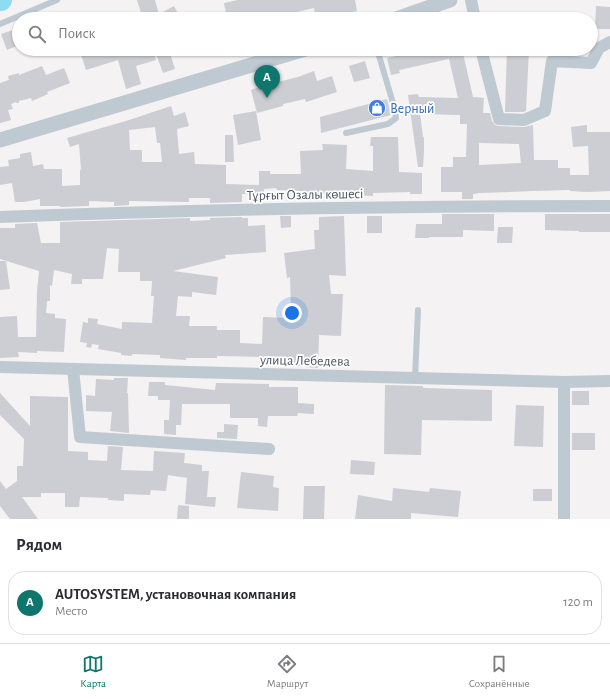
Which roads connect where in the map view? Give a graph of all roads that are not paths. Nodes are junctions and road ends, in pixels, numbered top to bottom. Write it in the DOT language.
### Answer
graph roads {
  1 [pos="57,0"];
  2 [pos="450,0"];
  3 [pos="471,0"];
  4 [pos="28,12"];
  5 [pos="416,12"];
  6 [pos="473,12"];
  7 [pos="12,19"];
  8 [pos="0,24"];
  9 [pos="610,42"];
  10 [pos="598,50"];
  11 [pos="282,56"];
  12 [pos="379,56"];
  13 [pos="483,56"];
  14 [pos="595,56"];
  15 [pos="346,133"];
  16 [pos="0,140"];
  17 [pos="610,206"];
  18 [pos="0,217"];
  19 [pos="418,310"];
  20 [pos="0,367"];
  21 [pos="72,369"];
  22 [pos="415,378"];
  23 [pos="610,381"];
  24 [pos="564,382"];
  25 [pos="269,449"];
  26 [pos="564,519"];
  1 -- 4 [label="lane"];
  2 -- 5 [label="street"];
  3 -- 6 [label="street"];
  7 -- 8 [label="lane"];
  9 -- 10 [label="street"];
  11 -- 16 [label="street"];
  12 -- 15 [label="lane"];
  13 -- 14 [label="street"];
  17 -- 18 [label="street, Тұрғыт Озалы көшесі"];
  19 -- 22 [label="lane"];
  20 -- 21 [label="street, улица Лебедева"];
  21 -- 22 [label="street, улица Лебедева"];
  21 -- 25 [label="street"];
  22 -- 24 [label="street, улица Лебедева"];
  23 -- 24 [label="street, улица Лебедева"];
  24 -- 26 [label="street"];
}
